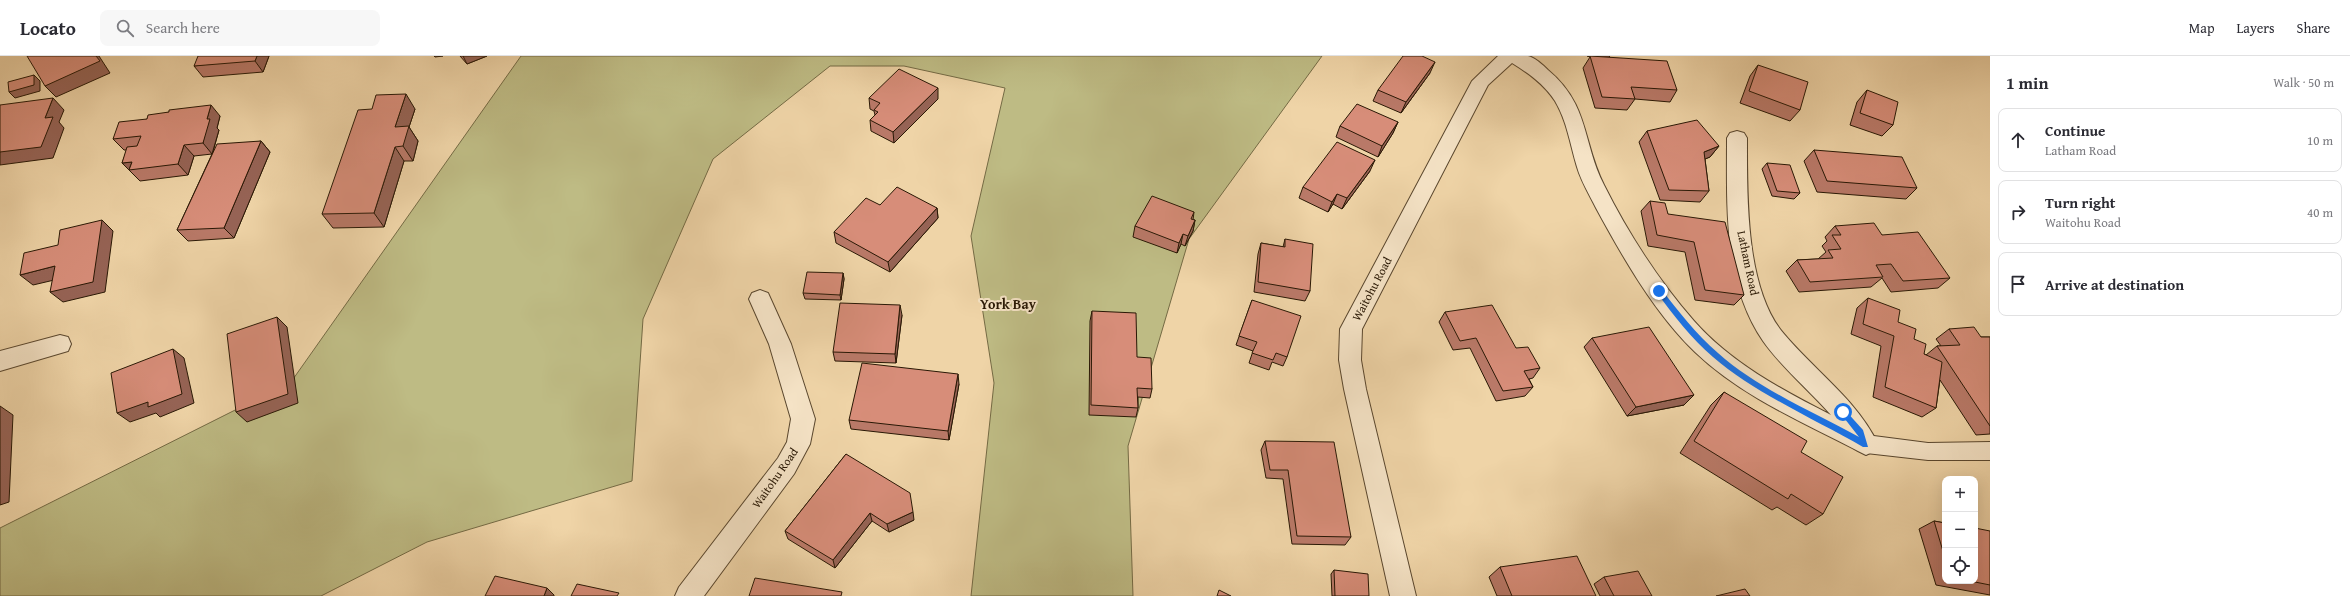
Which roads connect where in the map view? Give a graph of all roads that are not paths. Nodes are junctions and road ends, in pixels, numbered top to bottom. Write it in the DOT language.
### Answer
graph roads {
  1 [pos="1507,56"];
  2 [pos="1515,56"];
  3 [pos="1737,138"];
  4 [pos="760,299"];
  5 [pos="60,344"];
  6 [pos="0,361"];
  7 [pos="1866,444"];
  8 [pos="1990,451"];
  9 [pos="688,596"];
  10 [pos="1403,596"];
  1 -- 10 [label="street, Waitohu Road"];
  2 -- 7 [label="street"];
  3 -- 7 [label="street, Latham Road"];
  4 -- 9 [label="street, Waitohu Road"];
  5 -- 6 [label="street"];
  7 -- 8 [label="lane"];
}
